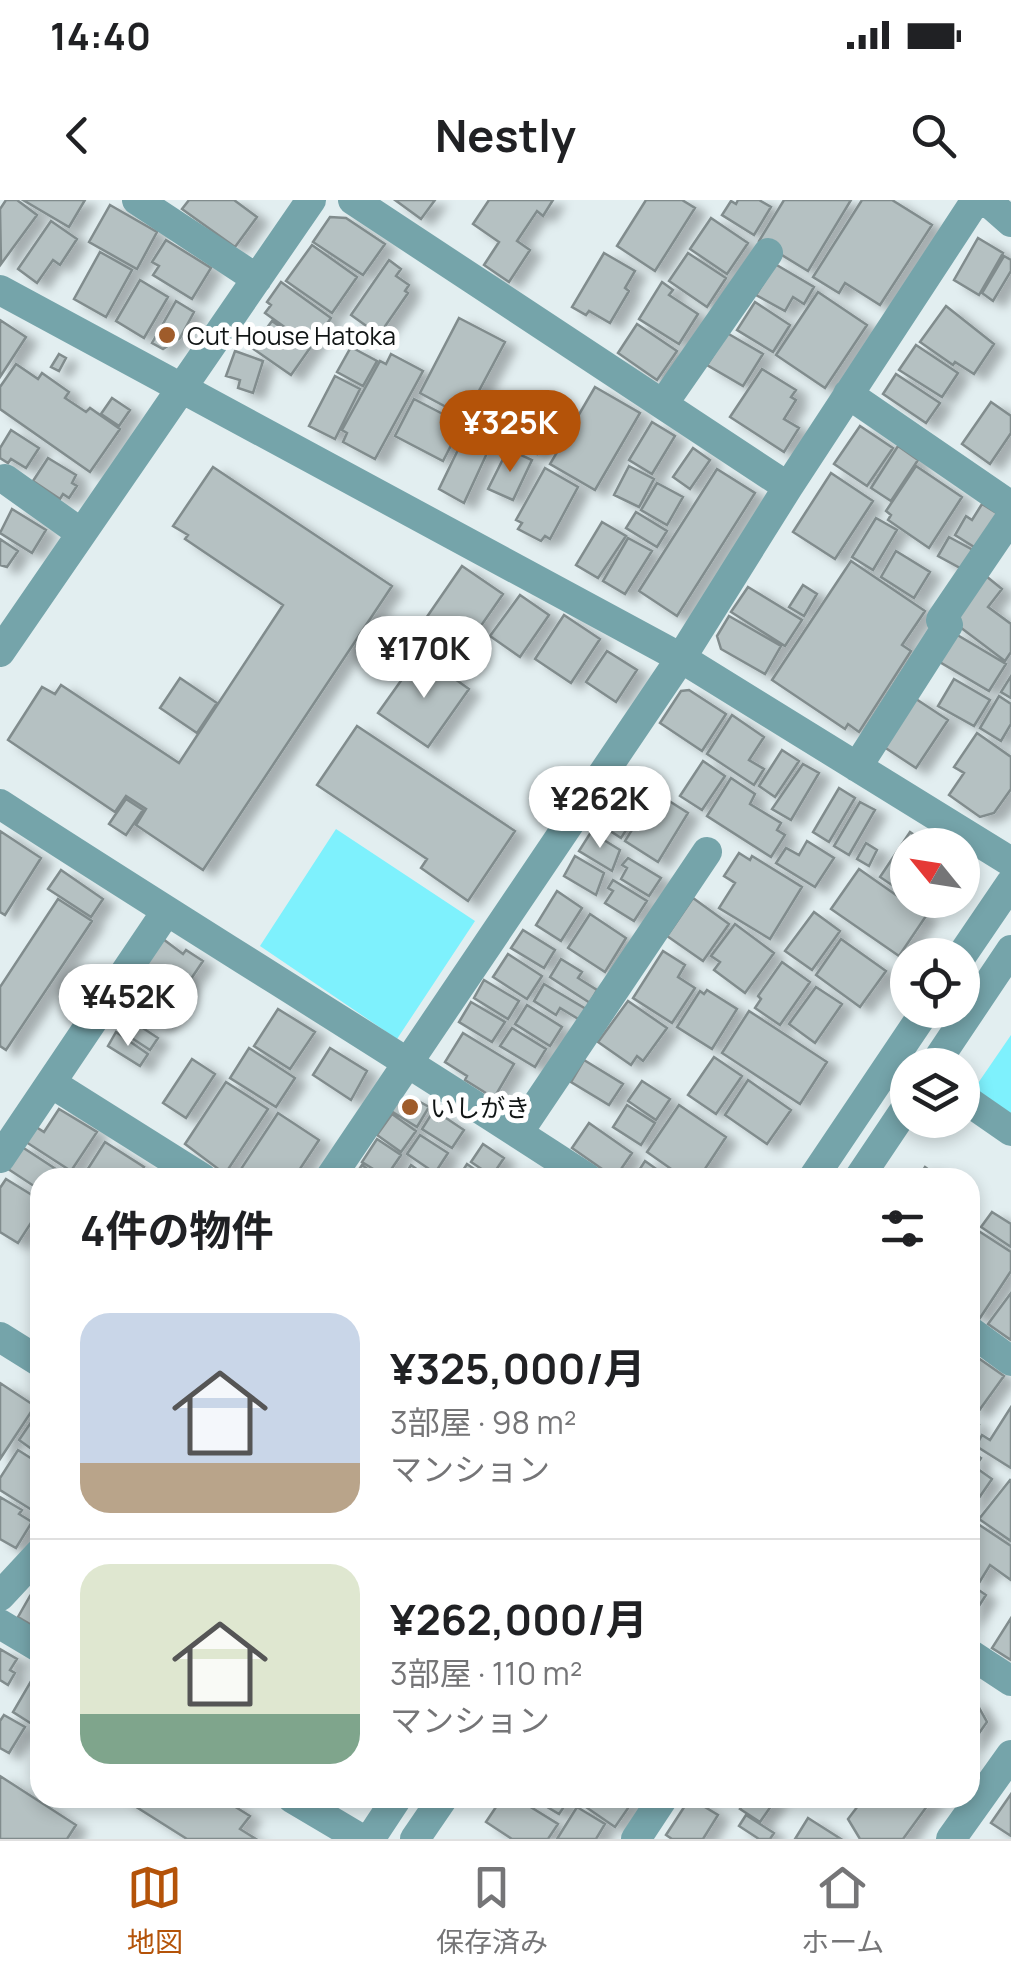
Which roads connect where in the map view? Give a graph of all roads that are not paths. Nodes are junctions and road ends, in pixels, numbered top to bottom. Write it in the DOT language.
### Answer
graph roads {
  1 [pos="137,200"];
  2 [pos="311,200"];
  3 [pos="353,200"];
  4 [pos="976,200"];
  5 [pos="986,200"];
  6 [pos="1011,222"];
  7 [pos="768,253"];
  8 [pos="256,279"];
  9 [pos="0,290"];
  10 [pos="182,386"];
  11 [pos="848,394"];
  12 [pos="663,404"];
  13 [pos="5,480"];
  14 [pos="788,487"];
  15 [pos="1011,506"];
  16 [pos="1011,517"];
  17 [pos="81,533"];
  18 [pos="9,619"];
  19 [pos="0,652"];
  20 [pos="681,658"];
  21 [pos="857,767"];
  22 [pos="0,804"];
  23 [pos="707,852"];
  24 [pos="1011,862"];
  25 [pos="1011,883"];
  26 [pos="166,912"];
  27 [pos="974,938"];
  28 [pos="1011,950"];
  29 [pos="914,1028"];
  30 [pos="945,1048"];
  31 [pos="408,1060"];
  32 [pos="51,1083"];
  33 [pos="980,1109"];
  34 [pos="1011,1130"];
  35 [pos="890,1132"];
  36 [pos="518,1133"];
  37 [pos="0,1158"];
  38 [pos="186,1168"];
  39 [pos="337,1168"];
  40 [pos="572,1168"];
  41 [pos="820,1168"];
  42 [pos="866,1168"];
  43 [pos="0,1337"];
  44 [pos="980,1338"];
  45 [pos="30,1356"];
  46 [pos="1011,1360"];
  47 [pos="30,1563"];
  48 [pos="0,1596"];
  49 [pos="0,1624"];
  50 [pos="30,1642"];
  51 [pos="980,1661"];
  52 [pos="1011,1681"];
  53 [pos="1011,1756"];
  54 [pos="980,1799"];
  55 [pos="309,1808"];
  56 [pos="391,1808"];
  57 [pos="436,1808"];
  58 [pos="657,1808"];
  59 [pos="973,1808"];
  60 [pos="639,1838"];
  61 [pos="361,1839"];
  62 [pos="370,1839"];
  63 [pos="415,1839"];
  64 [pos="951,1839"];
  1 -- 8 [label="street"];
  2 -- 8 [label="street"];
  3 -- 12 [label="street"];
  4 -- 11 [label="street"];
  5 -- 6 [label="street"];
  7 -- 12 [label="street"];
  8 -- 10 [label="street"];
  9 -- 10 [label="street"];
  10 -- 17 [label="street"];
  10 -- 20 [label="street"];
  11 -- 14 [label="street"];
  11 -- 15 [label="street"];
  12 -- 14 [label="street"];
  13 -- 17 [label="street"];
  14 -- 20 [label="street"];
  16 -- 21 [label="street"];
  17 -- 18 [label="street"];
  18 -- 19 [label="street"];
  20 -- 21 [label="street"];
  20 -- 31 [label="street"];
  21 -- 24 [label="street"];
  22 -- 26 [label="street"];
  23 -- 36 [label="street"];
  25 -- 27 [label="street"];
  26 -- 31 [label="street"];
  26 -- 32 [label="street"];
  28 -- 30 [label="street"];
  29 -- 41 [label="street"];
  31 -- 36 [label="street"];
  31 -- 39 [label="street"];
  32 -- 37 [label="street"];
  32 -- 38 [label="street"];
  33 -- 34 [label="street"];
  35 -- 42 [label="street"];
  36 -- 40 [label="street"];
  43 -- 45 [label="street"];
  44 -- 46 [label="street"];
  47 -- 48 [label="street"];
  49 -- 50 [label="street"];
  51 -- 52 [label="street"];
  53 -- 54 [label="street"];
  55 -- 61 [label="street"];
  56 -- 62 [label="street"];
  57 -- 63 [label="street"];
  58 -- 60 [label="street"];
  59 -- 64 [label="street"];
}
